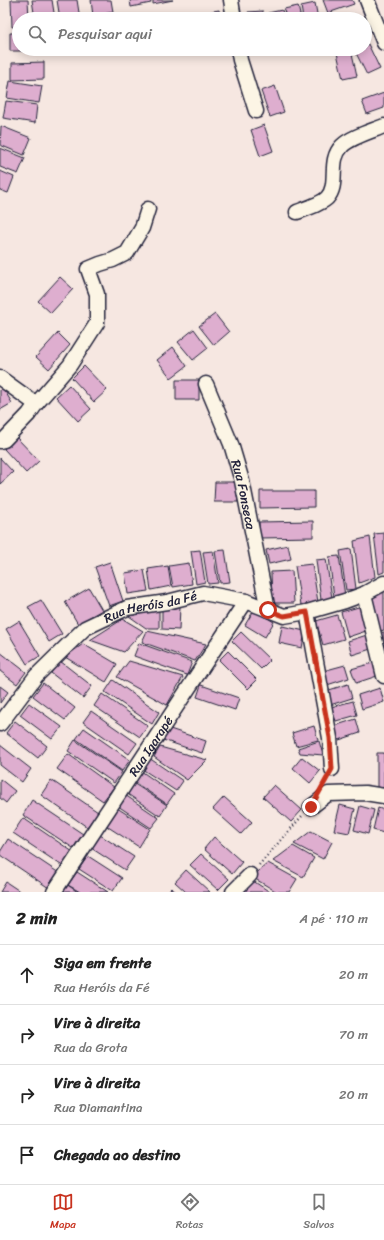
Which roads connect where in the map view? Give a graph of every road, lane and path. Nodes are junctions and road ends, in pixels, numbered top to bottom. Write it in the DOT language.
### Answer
graph roads {
  1 [pos="231,0"];
  2 [pos="367,0"];
  3 [pos="233,12"];
  4 [pos="372,12"];
  5 [pos="372,13"];
  6 [pos="384,43"];
  7 [pos="239,56"];
  8 [pos="256,111"];
  9 [pos="384,126"];
  10 [pos="148,209"];
  11 [pos="297,212"];
  12 [pos="0,378"];
  13 [pos="206,384"];
  14 [pos="36,404"];
  15 [pos="0,441"];
  16 [pos="384,583"];
  17 [pos="364,594"];
  18 [pos="246,601"];
  19 [pos="268,610"];
  20 [pos="307,612"];
  21 [pos="384,676"];
  22 [pos="0,724"];
  23 [pos="332,769"];
  24 [pos="384,796"];
  25 [pos="311,807"];
  26 [pos="250,875"];
  27 [pos="54,892"];
  28 [pos="233,892"];
  1 -- 3 [label="street"];
  2 -- 4 [label="street"];
  5 -- 6 [label="street"];
  7 -- 8 [label="street"];
  9 -- 11 [label="street"];
  10 -- 14 [label="street"];
  12 -- 14 [label="street"];
  13 -- 19 [label="street, Rua Fonseca"];
  14 -- 15 [label="street"];
  16 -- 17 [label="street, Rua Heróis da Fé"];
  17 -- 20 [label="street, Rua Heróis da Fé"];
  17 -- 21 [label="street"];
  18 -- 19 [label="street, Rua Heróis da Fé"];
  18 -- 22 [label="street, Rua Heróis da Fé"];
  18 -- 27 [label="street, Rua Igarapé"];
  19 -- 20 [label="street, Rua Heróis da Fé"];
  20 -- 23 [label="street"];
  24 -- 25 [label="street"];
  25 -- 26 [label="path"];
  26 -- 28 [label="street"];
}
